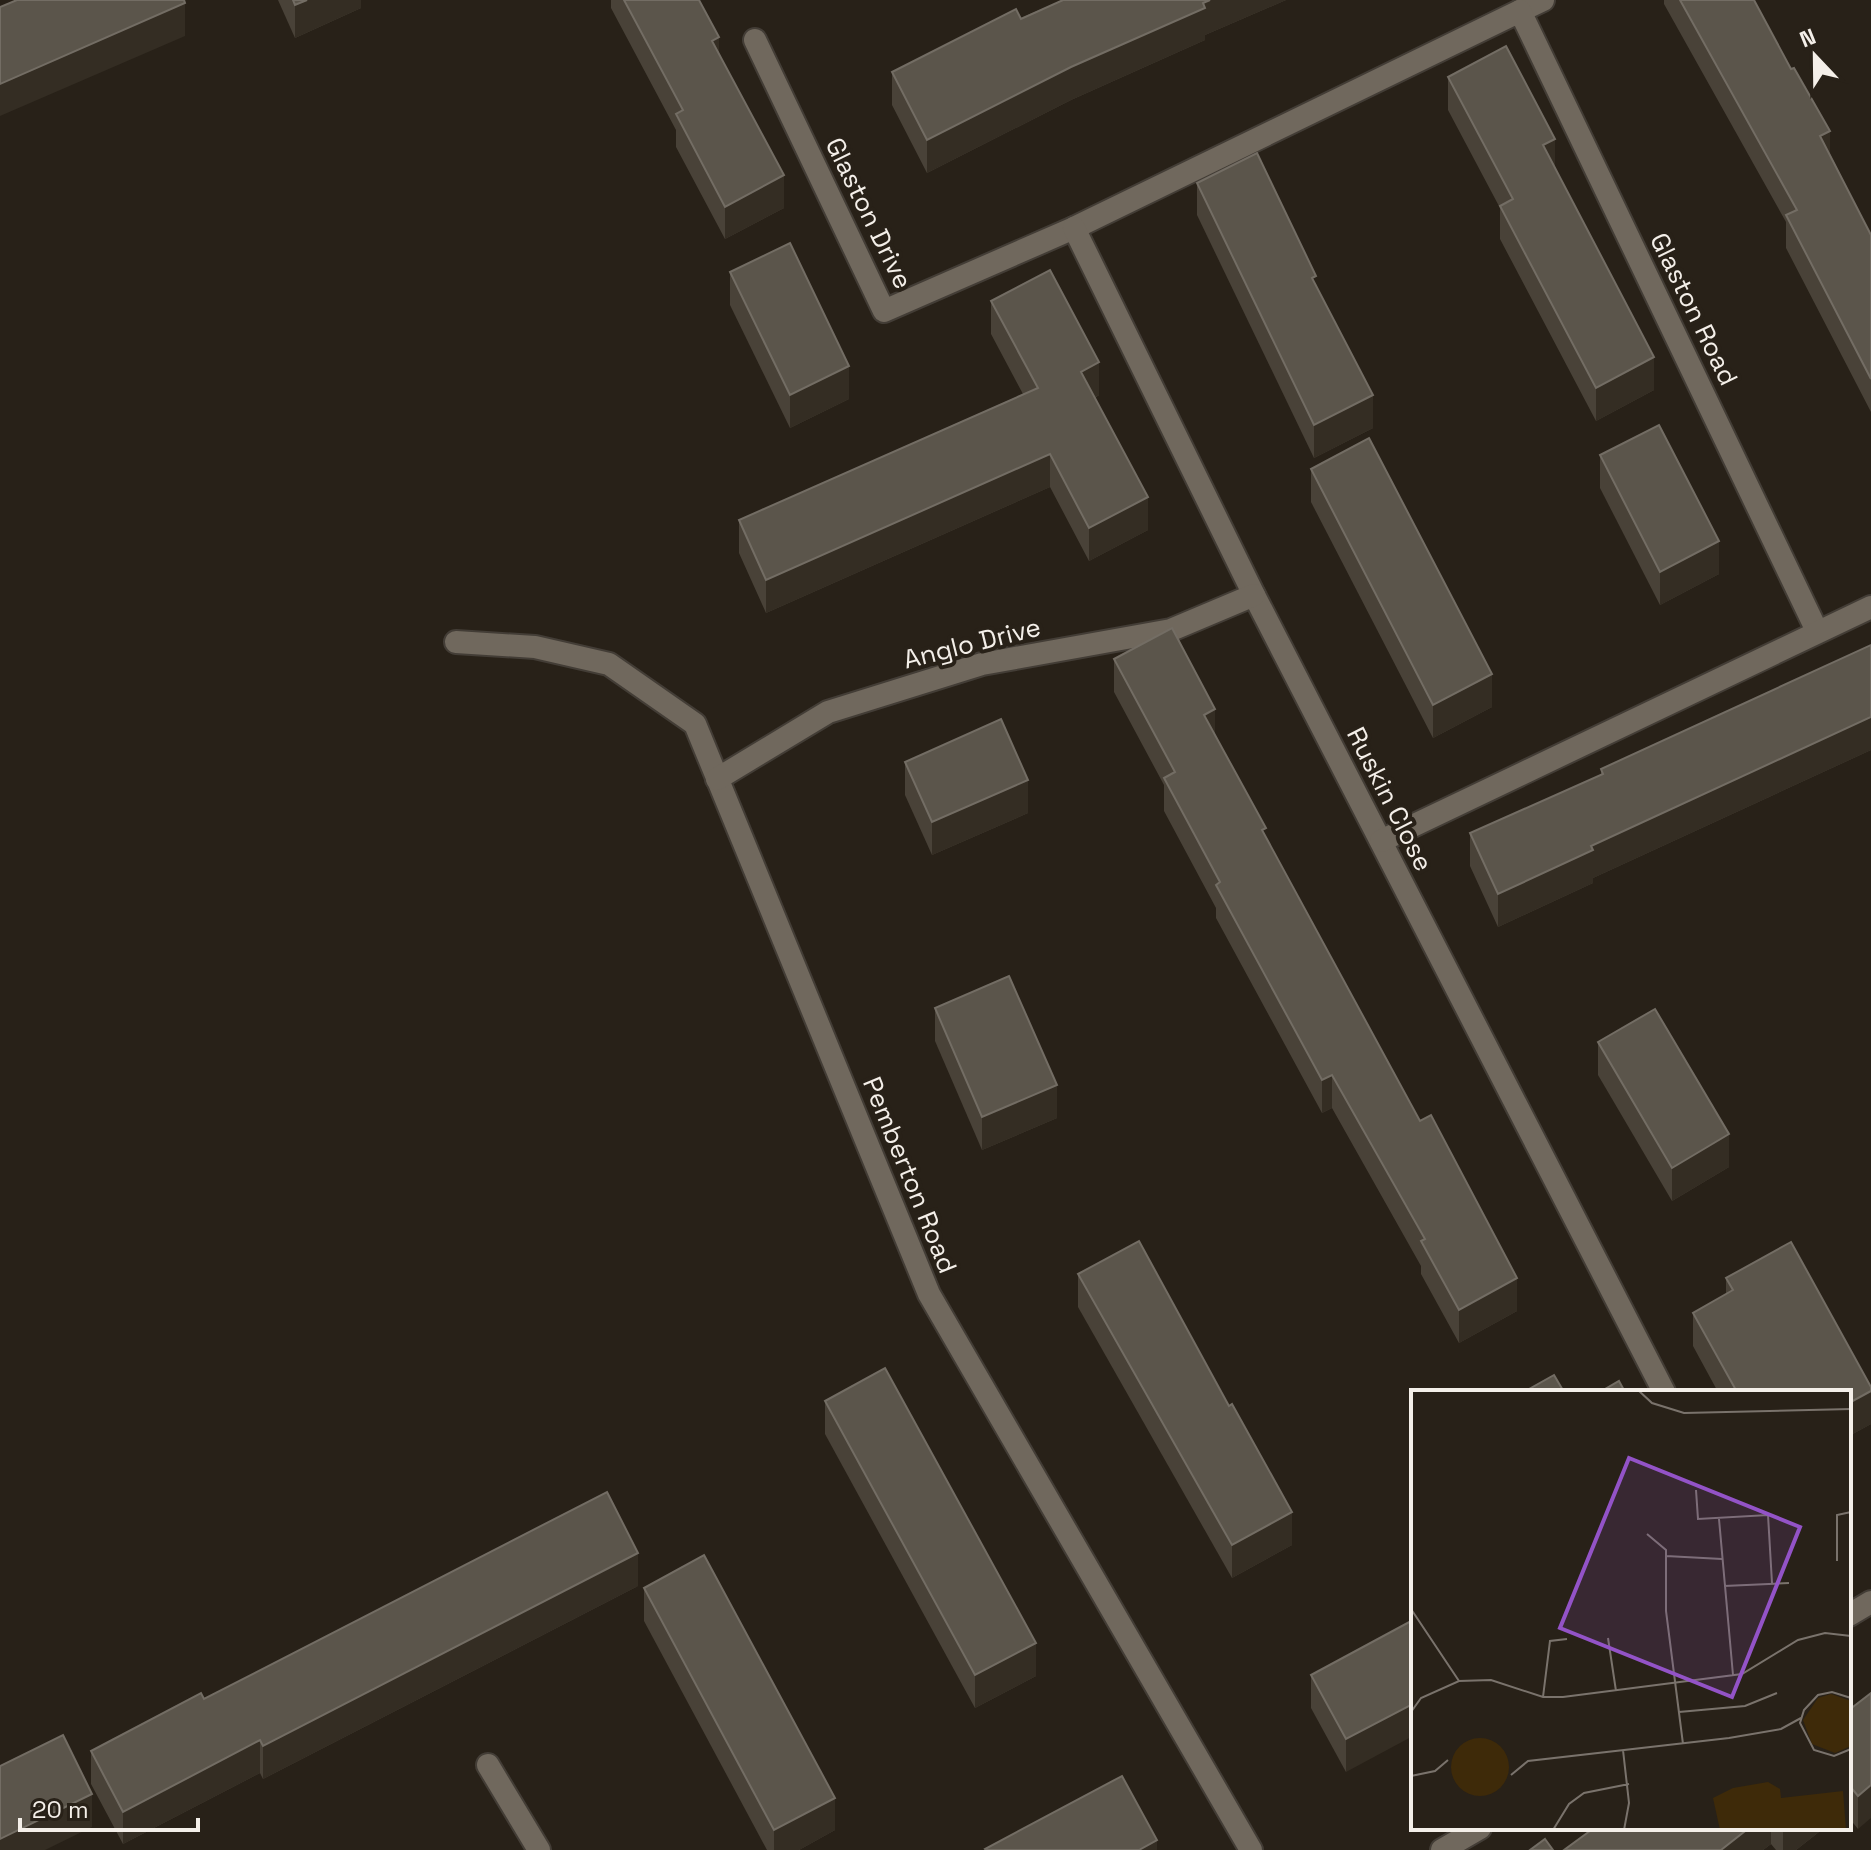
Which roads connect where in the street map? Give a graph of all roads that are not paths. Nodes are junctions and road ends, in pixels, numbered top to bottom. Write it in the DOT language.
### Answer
graph roads {
  1 [pos="1543,0"];
  2 [pos="1520,11"];
  3 [pos="755,40"];
  4 [pos="1074,228"];
  5 [pos="1254,595"];
  6 [pos="1871,607"];
  7 [pos="1817,631"];
  8 [pos="456,642"];
  9 [pos="717,779"];
  10 [pos="1381,841"];
  11 [pos="1663,1390"];
  12 [pos="1871,1602"];
  13 [pos="1851,1614"];
  14 [pos="488,1765"];
  15 [pos="1477,1830"];
  16 [pos="539,1850"];
  17 [pos="1251,1850"];
  18 [pos="1442,1850"];
  1 -- 2 [label="street"];
  2 -- 4 [label="street"];
  2 -- 7 [label="street, Glaston Road"];
  3 -- 4 [label="street, Glaston Drive"];
  4 -- 5 [label="street, Ruskin Close"];
  5 -- 9 [label="street, Anglo Drive"];
  5 -- 10 [label="street, Ruskin Close"];
  6 -- 7 [label="street"];
  7 -- 10 [label="street"];
  8 -- 9 [label="street, Pemberton Road"];
  9 -- 17 [label="street, Pemberton Road"];
  10 -- 11 [label="street, Ruskin Close"];
  12 -- 13 [label="street"];
  14 -- 16 [label="street"];
  15 -- 18 [label="street"];
}
